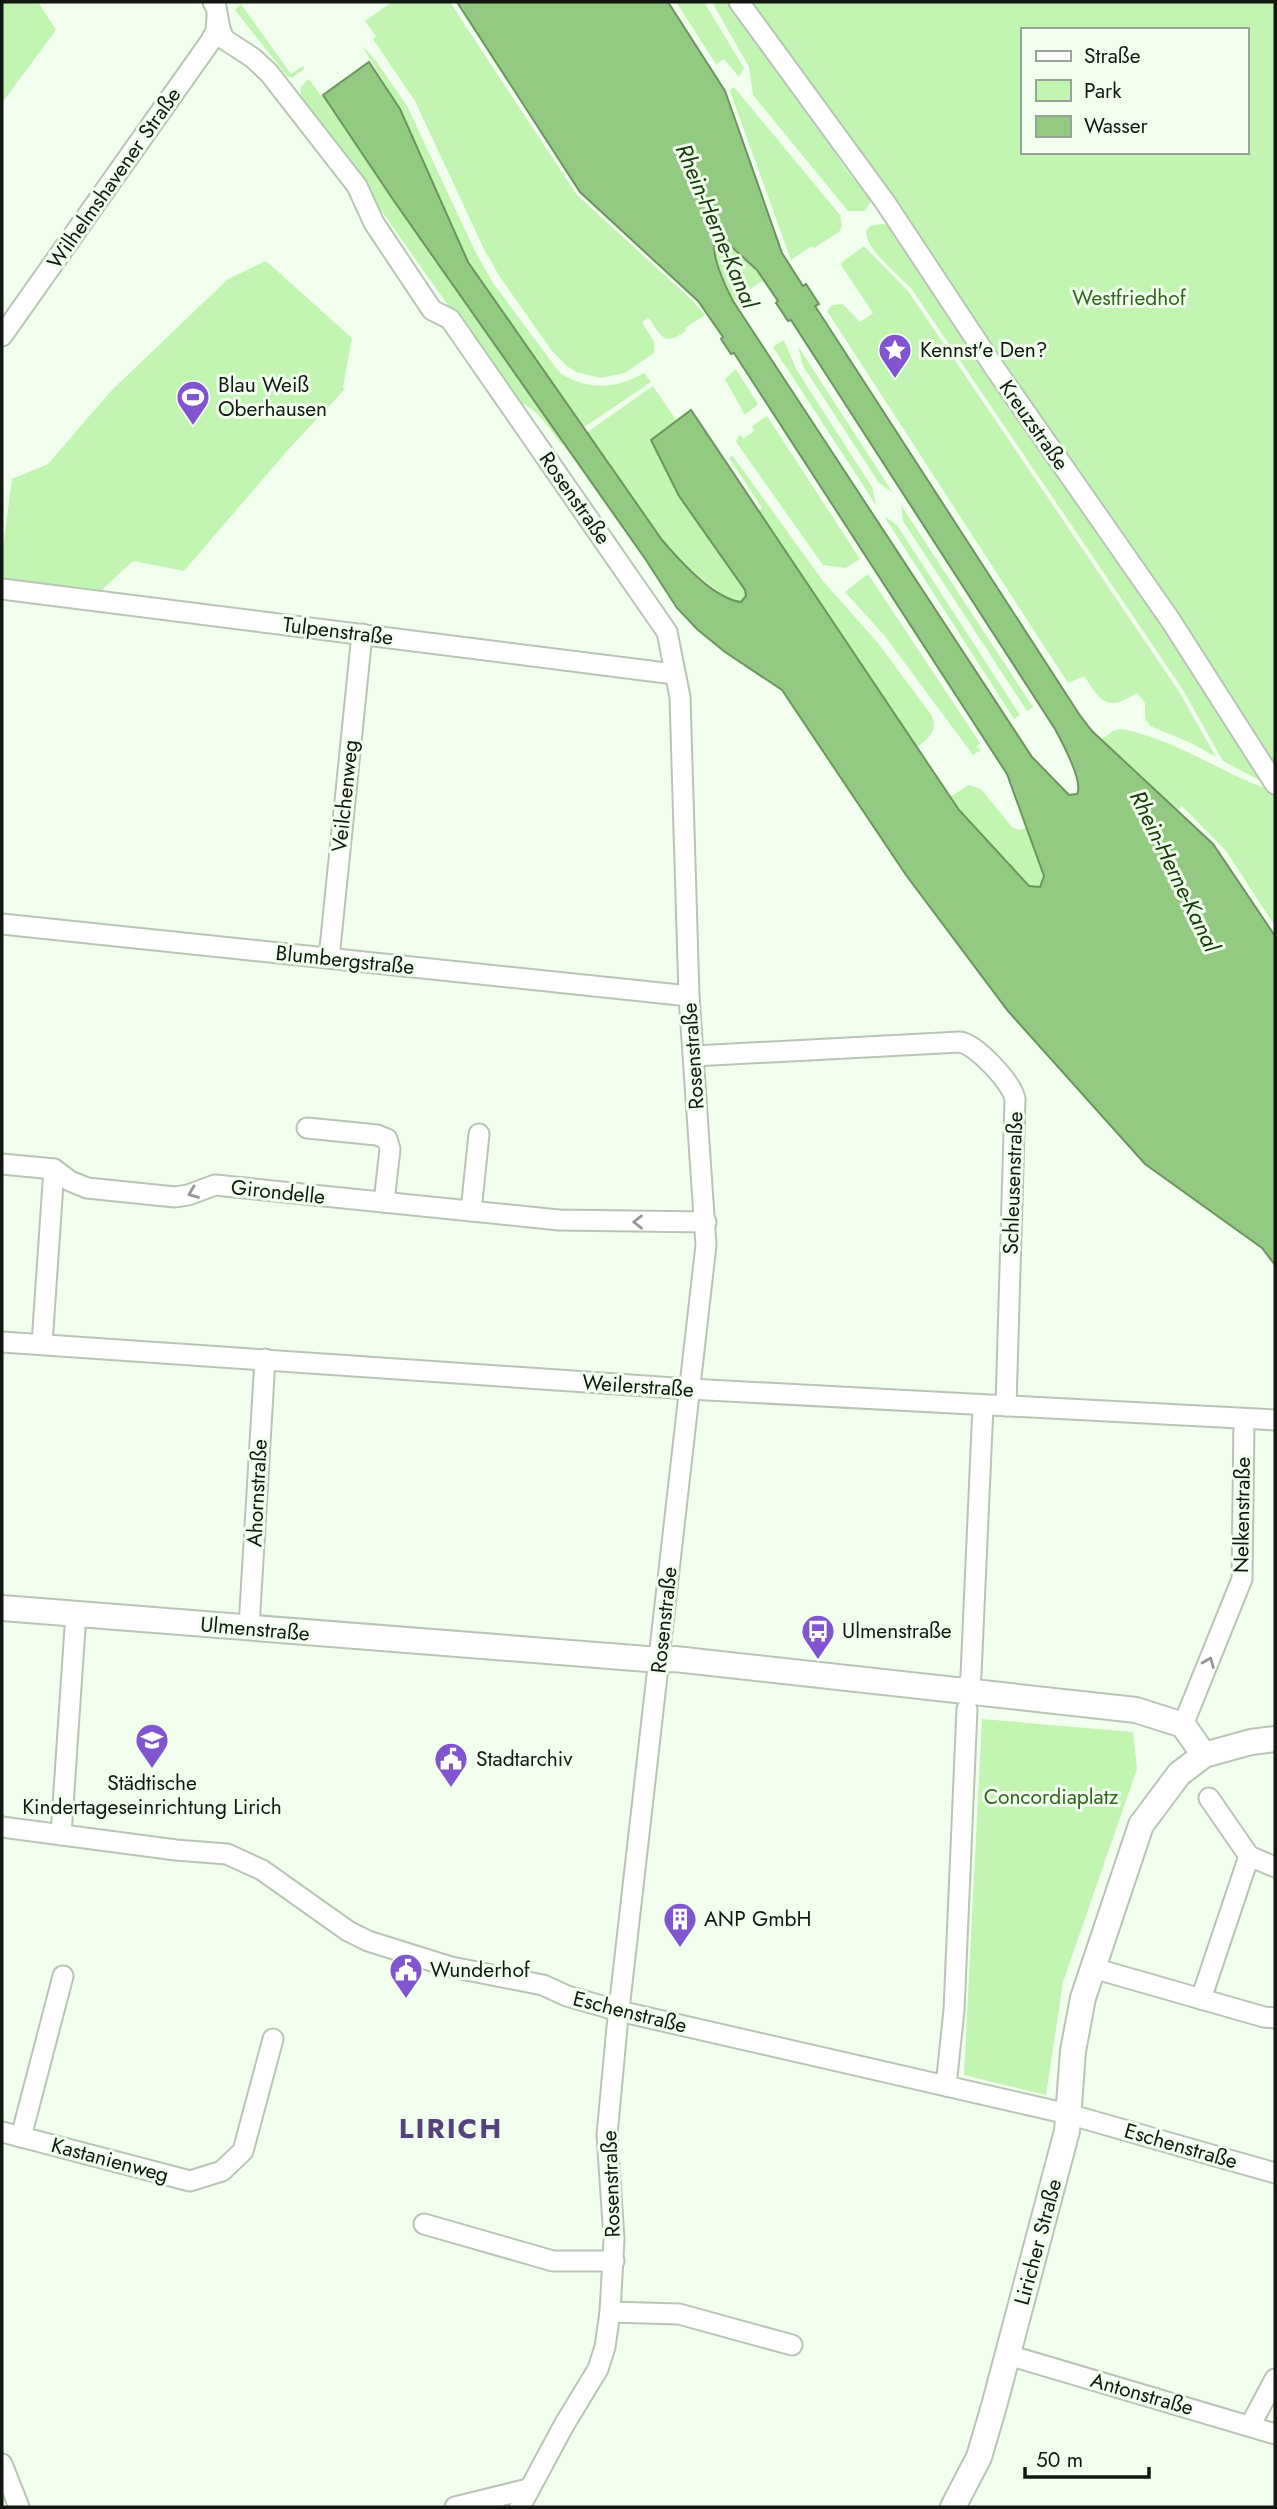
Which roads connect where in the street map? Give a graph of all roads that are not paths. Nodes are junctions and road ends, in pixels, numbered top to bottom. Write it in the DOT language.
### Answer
graph roads {
  1 [pos="739,2"];
  2 [pos="215,9"];
  3 [pos="2,336"];
  4 [pos="2,589"];
  5 [pos="362,634"];
  6 [pos="674,674"];
  7 [pos="1275,784"];
  8 [pos="2,924"];
  9 [pos="330,958"];
  10 [pos="689,996"];
  11 [pos="694,1056"];
  12 [pos="307,1128"];
  13 [pos="479,1134"];
  14 [pos="2,1164"];
  15 [pos="54,1169"];
  16 [pos="384,1202"];
  17 [pos="471,1211"];
  18 [pos="706,1222"];
  19 [pos="2,1342"];
  20 [pos="42,1344"];
  21 [pos="265,1359"];
  22 [pos="689,1390"];
  23 [pos="983,1406"];
  24 [pos="1006,1406"];
  25 [pos="1244,1419"];
  26 [pos="1275,1420"];
  27 [pos="2,1608"];
  28 [pos="76,1613"];
  29 [pos="249,1627"];
  30 [pos="660,1660"];
  31 [pos="967,1700"];
  32 [pos="1183,1725"];
  33 [pos="1275,1739"];
  34 [pos="1204,1755"];
  35 [pos="1209,1798"];
  36 [pos="2,1827"];
  37 [pos="61,1835"];
  38 [pos="1249,1856"];
  39 [pos="1275,1867"];
  40 [pos="1093,1968"];
  41 [pos="63,1976"];
  42 [pos="1201,1999"];
  43 [pos="619,2011"];
  44 [pos="1275,2018"];
  45 [pos="274,2039"];
  46 [pos="946,2086"];
  47 [pos="1068,2114"];
  48 [pos="11,2134"];
  49 [pos="1275,2173"];
  50 [pos="424,2224"];
  51 [pos="614,2261"];
  52 [pos="610,2312"];
  53 [pos="792,2344"];
  54 [pos="1008,2355"];
  55 [pos="1275,2379"];
  56 [pos="1250,2426"];
  57 [pos="1275,2434"];
  58 [pos="2,2464"];
  59 [pos="528,2489"];
  60 [pos="19,2507"];
  61 [pos="455,2507"];
  62 [pos="520,2507"];
  63 [pos="953,2507"];
  1 -- 7 [label="street, Kreuzstraße"];
  2 -- 3 [label="street, Wilhelmshavener Straße"];
  2 -- 6 [label="street, Rosenstraße"];
  4 -- 5 [label="street, Tulpenstraße"];
  5 -- 6 [label="street, Tulpenstraße"];
  5 -- 9 [label="street, Veilchenweg"];
  6 -- 10 [label="street, Rosenstraße"];
  8 -- 9 [label="street, Blumbergstraße"];
  9 -- 10 [label="street, Blumbergstraße"];
  10 -- 11 [label="street, Rosenstraße"];
  11 -- 18 [label="street, Rosenstraße"];
  11 -- 24 [label="street, Schleusenstraße"];
  12 -- 16 [label="street"];
  13 -- 17 [label="street"];
  14 -- 15 [label="street, Girondelle"];
  16 -- 15 [label="street, Girondelle, one-way"];
  15 -- 20 [label="street"];
  16 -- 17 [label="street, Girondelle"];
  18 -- 17 [label="street, Girondelle, one-way"];
  18 -- 22 [label="street, Rosenstraße"];
  19 -- 20 [label="street, Weilerstraße"];
  20 -- 21 [label="street, Weilerstraße"];
  21 -- 22 [label="street, Weilerstraße"];
  21 -- 29 [label="street, Ahornstraße"];
  22 -- 23 [label="street, Weilerstraße"];
  22 -- 30 [label="street, Rosenstraße"];
  23 -- 24 [label="street, Weilerstraße"];
  23 -- 31 [label="street"];
  24 -- 25 [label="street, Weilerstraße"];
  25 -- 26 [label="street, Weilerstraße"];
  32 -- 25 [label="street, Nelkenstraße, one-way"];
  27 -- 28 [label="street, Ulmenstraße"];
  28 -- 29 [label="street, Ulmenstraße"];
  28 -- 37 [label="street"];
  29 -- 30 [label="street, Ulmenstraße"];
  30 -- 31 [label="street, Ulmenstraße"];
  30 -- 43 [label="street, Rosenstraße"];
  31 -- 32 [label="street, Ulmenstraße"];
  31 -- 46 [label="street"];
  32 -- 34 [label="street"];
  33 -- 34 [label="street"];
  34 -- 40 [label="street, Liricher Straße"];
  35 -- 38 [label="street"];
  36 -- 37 [label="street, Eschenstraße"];
  37 -- 43 [label="street, Eschenstraße"];
  38 -- 39 [label="street"];
  38 -- 42 [label="street"];
  40 -- 42 [label="street"];
  40 -- 47 [label="street, Liricher Straße"];
  41 -- 48 [label="street, Kastanienweg"];
  42 -- 44 [label="street"];
  43 -- 46 [label="street, Eschenstraße"];
  43 -- 51 [label="street, Rosenstraße"];
  45 -- 48 [label="street, Kastanienweg"];
  46 -- 47 [label="street, Eschenstraße"];
  47 -- 49 [label="street, Eschenstraße"];
  47 -- 54 [label="street, Liricher Straße"];
  50 -- 51 [label="street, Rosenstraße"];
  51 -- 52 [label="street, Rosenstraße"];
  52 -- 53 [label="street"];
  52 -- 59 [label="street, Rosenstraße"];
  54 -- 56 [label="street, Antonstraße"];
  54 -- 63 [label="street, Liricher Straße"];
  55 -- 56 [label="street"];
  56 -- 57 [label="street, Antonstraße"];
  58 -- 60 [label="street"];
  59 -- 61 [label="street"];
  59 -- 62 [label="street, Rosenstraße"];
}
